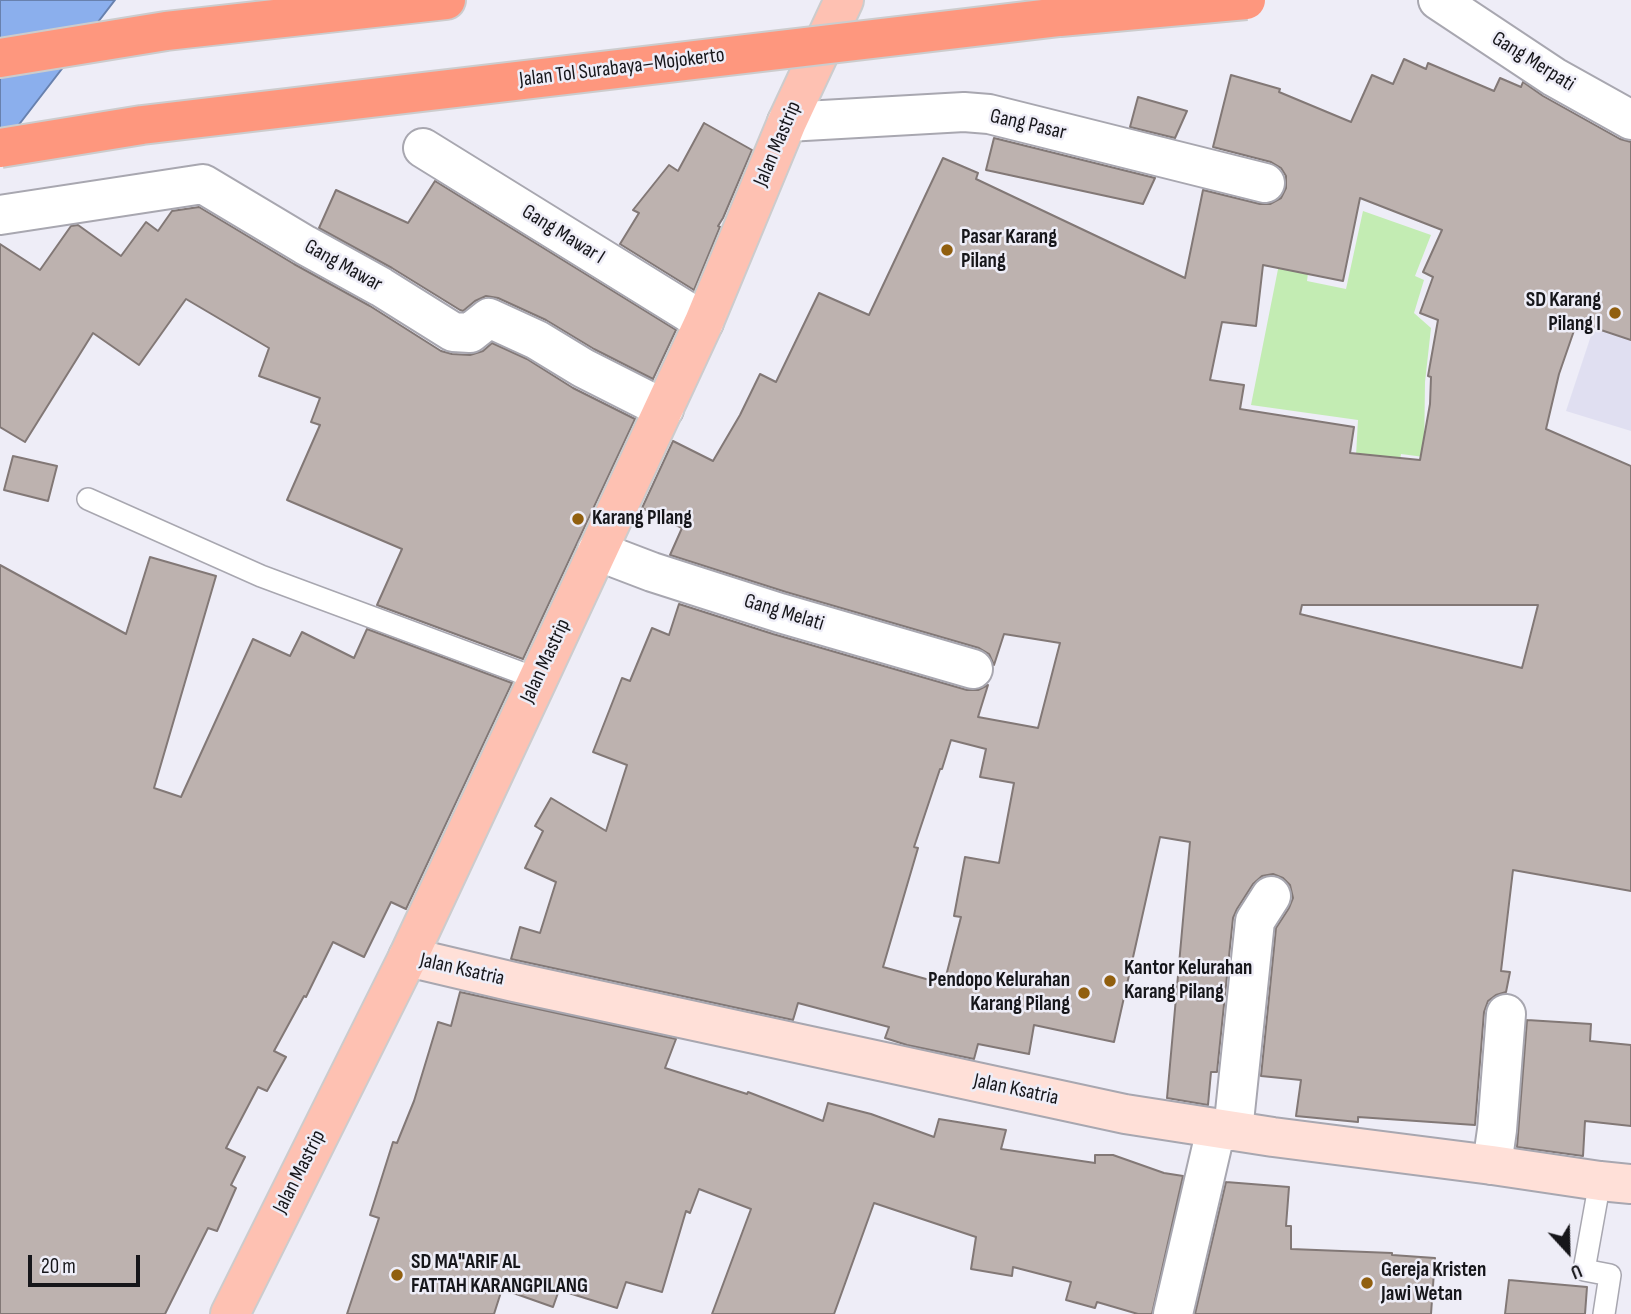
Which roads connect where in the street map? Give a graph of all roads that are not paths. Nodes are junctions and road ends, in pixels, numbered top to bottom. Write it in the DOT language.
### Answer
graph roads {
  1 [pos="446,0"];
  2 [pos="844,0"];
  3 [pos="1246,0"];
  4 [pos="1438,0"];
  5 [pos="0,58"];
  6 [pos="1631,120"];
  7 [pos="787,122"];
  8 [pos="0,148"];
  9 [pos="423,148"];
  10 [pos="1265,183"];
  11 [pos="0,215"];
  12 [pos="704,322"];
  13 [pos="664,409"];
  14 [pos="88,499"];
  15 [pos="597,551"];
  16 [pos="973,669"];
  17 [pos="538,679"];
  18 [pos="1270,896"];
  19 [pos="408,957"];
  20 [pos="1506,1014"];
  21 [pos="1225,1130"];
  22 [pos="1492,1165"];
  23 [pos="1616,1182"];
  24 [pos="230,1314"];
  25 [pos="1173,1314"];
  26 [pos="1604,1314"];
  1 -- 5 [label="highway"];
  2 -- 7 [label="main road, Jalan Mastrip"];
  3 -- 8 [label="highway, Jalan Tol Surabaya–Mojokerto, bridge"];
  4 -- 6 [label="street, Gang Merpati"];
  7 -- 10 [label="street, Gang Pasar"];
  7 -- 12 [label="main road, Jalan Mastrip"];
  9 -- 12 [label="street, Gang Mawar I"];
  11 -- 13 [label="street, Gang Mawar"];
  12 -- 13 [label="main road, Jalan Mastrip"];
  13 -- 15 [label="main road, Jalan Mastrip"];
  14 -- 17 [label="lane"];
  15 -- 16 [label="street, Gang Melati"];
  15 -- 17 [label="main road, Jalan Mastrip"];
  17 -- 19 [label="main road, Jalan Mastrip"];
  18 -- 21 [label="street"];
  19 -- 21 [label="street, Jalan Ksatria"];
  19 -- 24 [label="main road, Jalan Mastrip"];
  20 -- 22 [label="street"];
  21 -- 22 [label="street, Jalan Ksatria"];
  21 -- 25 [label="street"];
  22 -- 23 [label="street, Jalan Ksatria"];
  23 -- 26 [label="lane"];
}
